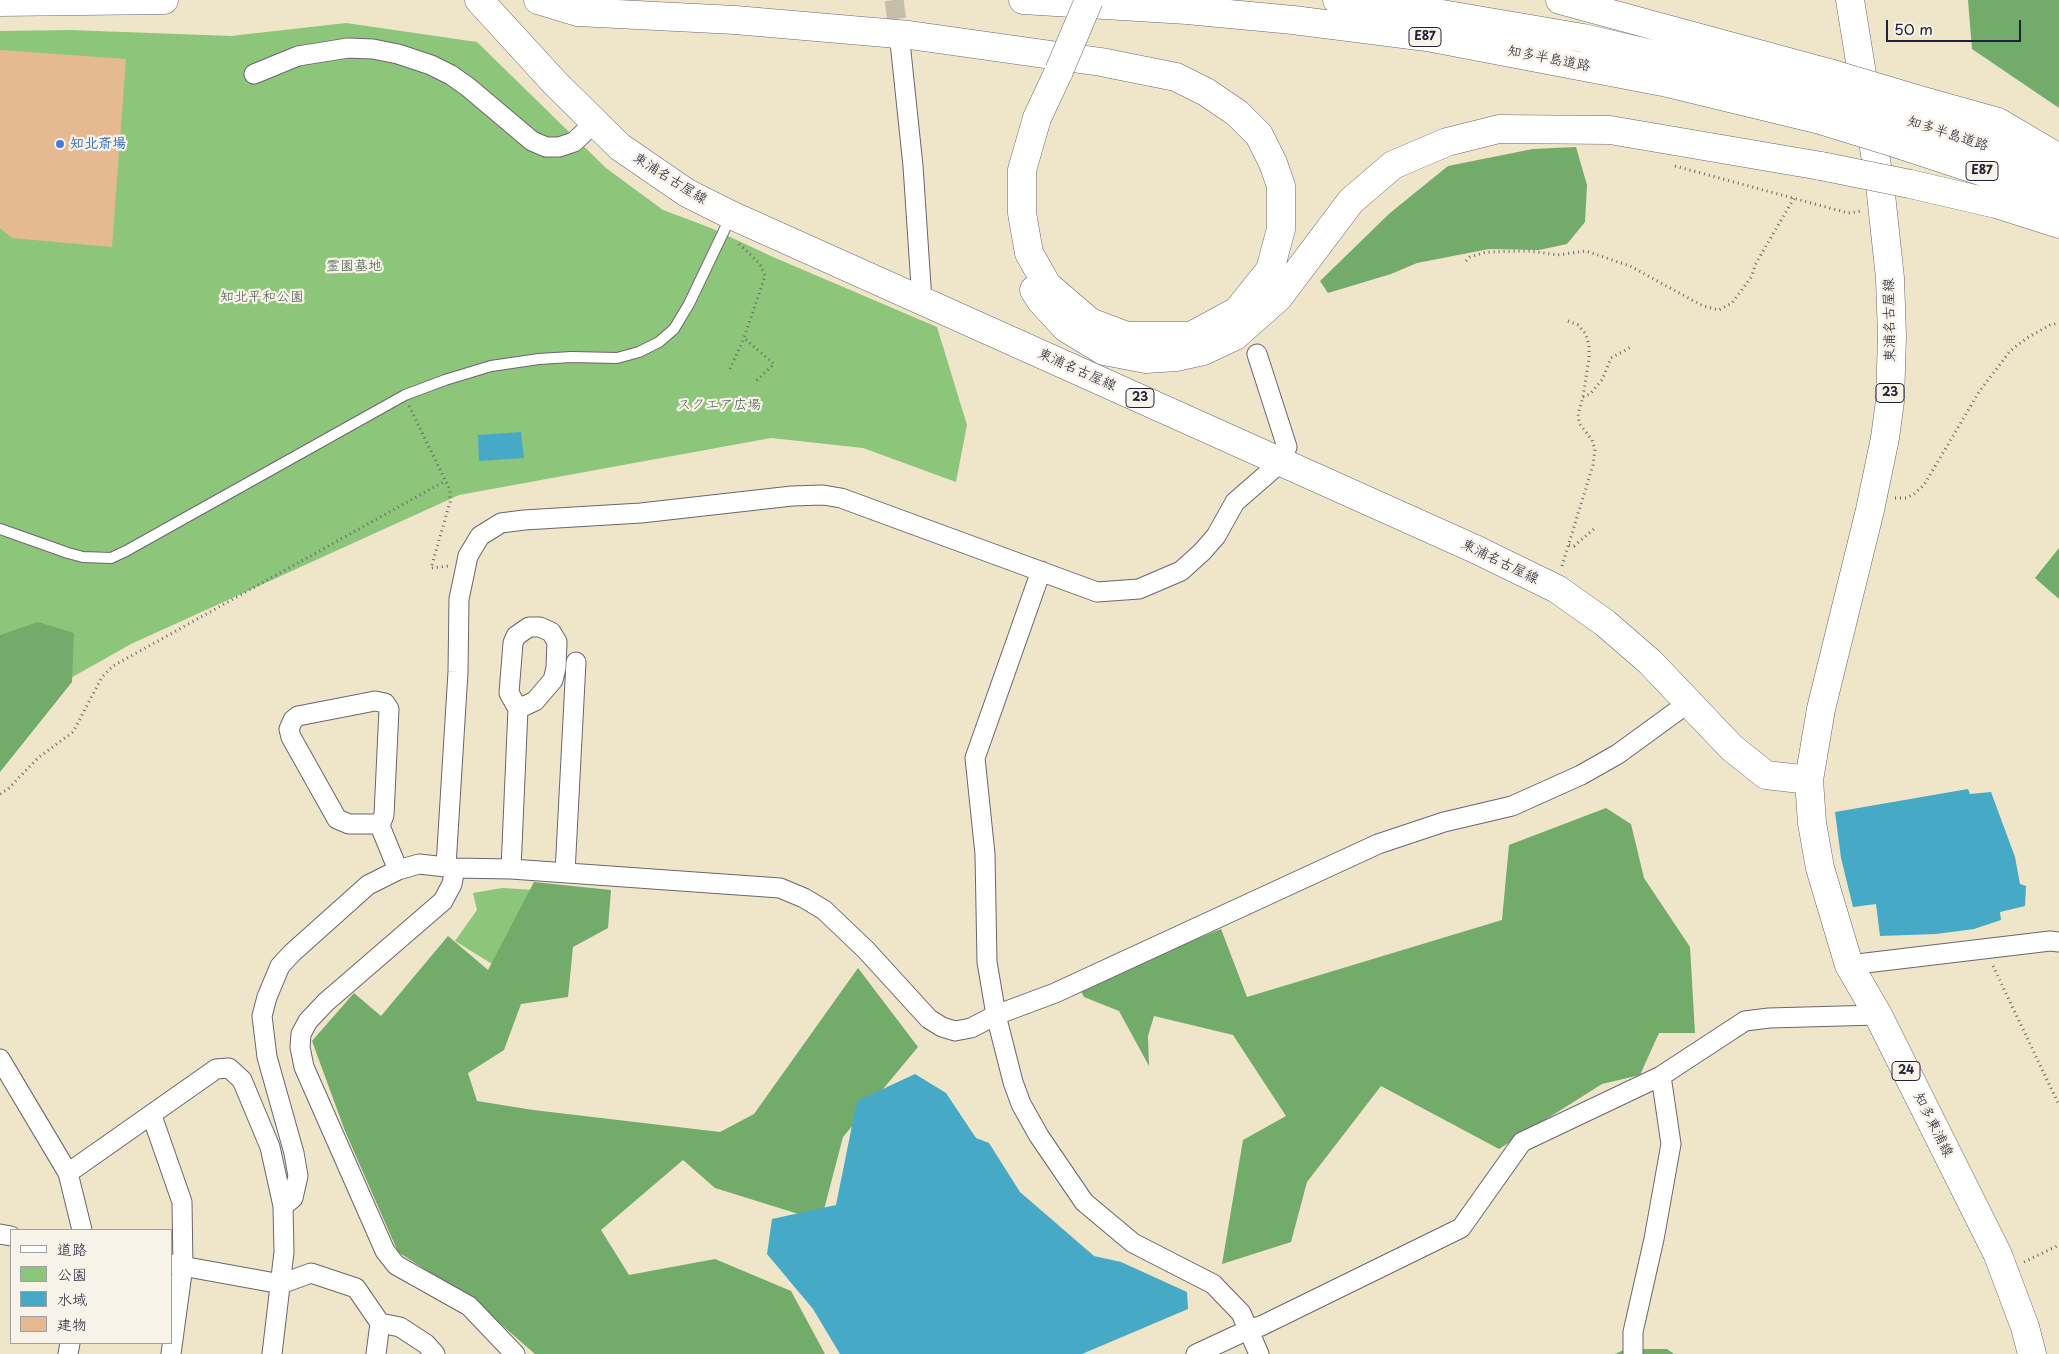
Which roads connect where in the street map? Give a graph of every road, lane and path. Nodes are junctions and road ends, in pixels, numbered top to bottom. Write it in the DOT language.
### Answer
graph roads {
  1 [pos="164,0"];
  2 [pos="479,0"];
  3 [pos="538,0"];
  4 [pos="1023,0"];
  5 [pos="1070,0"];
  6 [pos="1089,0"];
  7 [pos="1337,0"];
  8 [pos="1560,0"];
  9 [pos="1850,0"];
  10 [pos="0,2"];
  11 [pos="900,42"];
  12 [pos="1050,71"];
  13 [pos="254,74"];
  14 [pos="1825,97"];
  15 [pos="595,122"];
  16 [pos="1909,122"];
  17 [pos="2059,158"];
  18 [pos="1668,164"];
  19 [pos="2059,170"];
  20 [pos="2059,196"];
  21 [pos="1794,198"];
  22 [pos="1883,209"];
  23 [pos="727,223"];
  24 [pos="2059,224"];
  25 [pos="1466,261"];
  26 [pos="922,301"];
  27 [pos="1568,321"];
  28 [pos="2059,323"];
  29 [pos="744,338"];
  30 [pos="1631,347"];
  31 [pos="1257,354"];
  32 [pos="730,370"];
  33 [pos="755,382"];
  34 [pos="404,396"];
  35 [pos="1583,397"];
  36 [pos="1281,462"];
  37 [pos="446,481"];
  38 [pos="1874,494"];
  39 [pos="1594,528"];
  40 [pos="0,529"];
  41 [pos="1569,545"];
  42 [pos="466,565"];
  43 [pos="1041,571"];
  44 [pos="1557,589"];
  45 [pos="576,662"];
  46 [pos="1688,703"];
  47 [pos="518,709"];
  48 [pos="1809,780"];
  49 [pos="0,794"];
  50 [pos="380,826"];
  51 [pos="451,867"];
  52 [pos="512,869"];
  53 [pos="398,870"];
  54 [pos="566,873"];
  55 [pos="2059,942"];
  56 [pos="1990,948"];
  57 [pos="1849,965"];
  58 [pos="996,1015"];
  59 [pos="1878,1016"];
  60 [pos="0,1059"];
  61 [pos="1661,1076"];
  62 [pos="2059,1105"];
  63 [pos="152,1116"];
  64 [pos="68,1173"];
  65 [pos="283,1206"];
  66 [pos="82,1229"];
  67 [pos="2059,1245"];
  68 [pos="177,1265"];
  69 [pos="2004,1271"];
  70 [pos="281,1284"];
  71 [pos="380,1323"];
  72 [pos="1250,1329"];
  73 [pos="172,1339"];
  74 [pos="272,1354"];
  75 [pos="376,1354"];
  76 [pos="435,1354"];
  77 [pos="515,1354"];
  78 [pos="1196,1354"];
  79 [pos="1259,1354"];
  80 [pos="1633,1354"];
  81 [pos="2032,1354"];
  1 -- 10 [label="main road"];
  2 -- 15 [label="main road, 東浦名古屋線 / 23"];
  3 -- 12 [label="main road"];
  4 -- 14 [label="main road, 知多半島道路 / E87"];
  5 -- 12 [label="main road"];
  6 -- 12 [label="main road, bridge"];
  7 -- 14 [label="main road, 知多半島道路 / E87"];
  8 -- 14 [label="main road"];
  9 -- 22 [label="main road, 東浦名古屋線 / 23"];
  11 -- 26 [label="street"];
  12 -- 24 [label="main road, bridge"];
  13 -- 15 [label="street"];
  14 -- 16 [label="main road, 知多半島道路 / E87, bridge"];
  14 -- 16 [label="main road, bridge"];
  15 -- 23 [label="main road, 東浦名古屋線 / 23"];
  16 -- 17 [label="main road"];
  16 -- 19 [label="main road, 知多半島道路 / E87"];
  16 -- 20 [label="main road, 知多半島道路 / E87"];
  18 -- 21 [label="path"];
  21 -- 22 [label="path"];
  21 -- 25 [label="path"];
  22 -- 38 [label="main road, 東浦名古屋線 / 23"];
  23 -- 26 [label="main road, 東浦名古屋線 / 23"];
  23 -- 29 [label="path"];
  23 -- 34 [label="lane"];
  26 -- 36 [label="main road, 東浦名古屋線 / 23"];
  27 -- 35 [label="path"];
  28 -- 38 [label="path"];
  29 -- 32 [label="path"];
  29 -- 33 [label="path"];
  30 -- 35 [label="path"];
  31 -- 36 [label="street"];
  34 -- 37 [label="path"];
  34 -- 40 [label="lane"];
  35 -- 41 [label="path"];
  36 -- 43 [label="street"];
  36 -- 44 [label="main road, 東浦名古屋線 / 23"];
  37 -- 42 [label="path"];
  37 -- 49 [label="path"];
  38 -- 48 [label="main road, 東浦名古屋線 / 23"];
  39 -- 41 [label="path"];
  41 -- 44 [label="path"];
  42 -- 43 [label="street"];
  42 -- 51 [label="street"];
  43 -- 58 [label="street"];
  44 -- 46 [label="main road, 東浦名古屋線 / 23"];
  45 -- 54 [label="street"];
  46 -- 48 [label="main road, 東浦名古屋線 / 23"];
  46 -- 58 [label="street"];
  47 -- 52 [label="street"];
  48 -- 57 [label="main road, 知多東浦線 / 24"];
  50 -- 50 [label="street"];
  50 -- 53 [label="street"];
  51 -- 52 [label="street"];
  51 -- 53 [label="street"];
  51 -- 77 [label="street"];
  52 -- 54 [label="street"];
  53 -- 65 [label="street"];
  54 -- 58 [label="street"];
  55 -- 56 [label="street"];
  56 -- 57 [label="street"];
  56 -- 62 [label="path"];
  57 -- 59 [label="main road, 知多東浦線 / 24"];
  58 -- 72 [label="street"];
  59 -- 61 [label="street"];
  59 -- 69 [label="main road, 知多東浦線 / 24"];
  60 -- 64 [label="street"];
  61 -- 72 [label="street"];
  61 -- 80 [label="street"];
  63 -- 64 [label="street"];
  63 -- 65 [label="street"];
  63 -- 68 [label="street"];
  64 -- 66 [label="street"];
  65 -- 70 [label="street"];
  67 -- 69 [label="path"];
  68 -- 70 [label="street"];
  68 -- 73 [label="street"];
  69 -- 81 [label="main road, 知多東浦線 / 24"];
  70 -- 71 [label="street"];
  70 -- 74 [label="street"];
  71 -- 75 [label="street"];
  71 -- 76 [label="street"];
  72 -- 78 [label="street"];
  72 -- 79 [label="street"];
}
